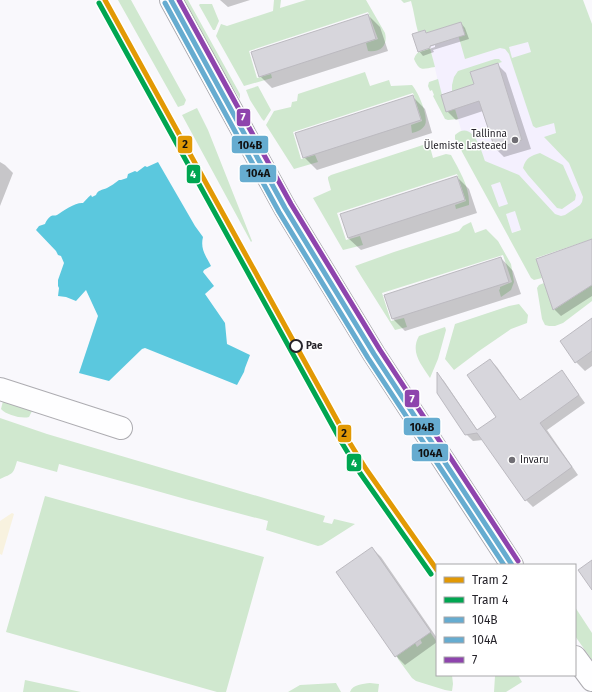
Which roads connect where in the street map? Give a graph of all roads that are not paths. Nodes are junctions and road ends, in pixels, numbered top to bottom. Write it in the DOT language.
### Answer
graph roads {
  1 [pos="171,0"];
  2 [pos="0,389"];
  3 [pos="121,428"];
  4 [pos="511,564"];
  5 [pos="576,658"];
  6 [pos="592,680"];
  1 -- 4 [label="main road"];
  2 -- 3 [label="main road"];
  5 -- 6 [label="main road"];
}
